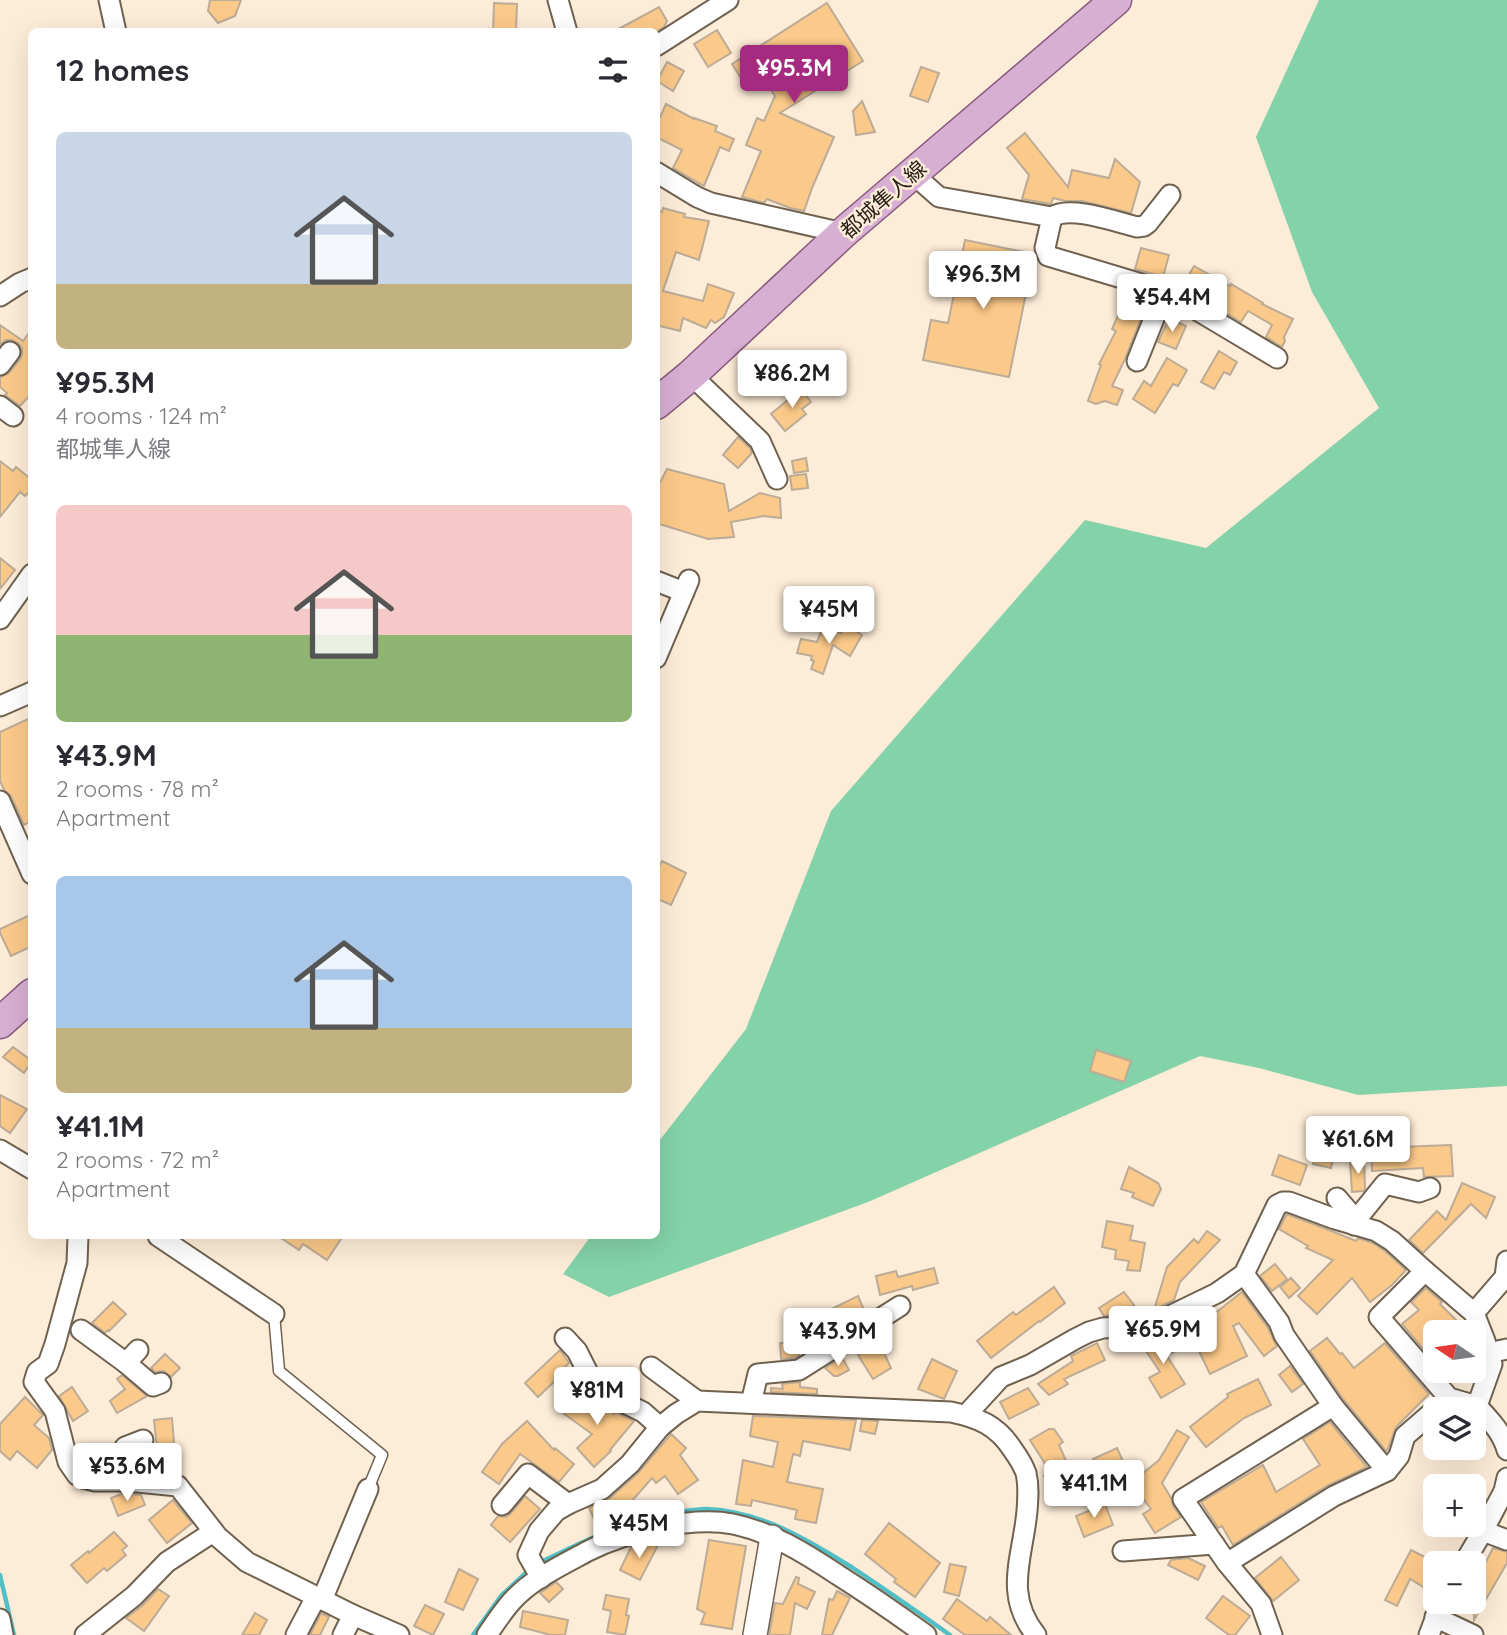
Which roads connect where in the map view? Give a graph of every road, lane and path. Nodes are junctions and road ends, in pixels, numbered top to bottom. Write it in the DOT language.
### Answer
graph roads {
  1 [pos="109,0"];
  2 [pos="558,0"];
  3 [pos="728,0"];
  4 [pos="1116,0"];
  5 [pos="115,28"];
  6 [pos="566,28"];
  7 [pos="660,43"];
  8 [pos="660,174"];
  9 [pos="913,174"];
  10 [pos="1170,195"];
  11 [pos="1052,217"];
  12 [pos="843,233"];
  13 [pos="28,280"];
  14 [pos="1165,291"];
  15 [pos="0,296"];
  16 [pos="1277,358"];
  17 [pos="1137,362"];
  18 [pos="691,375"];
  19 [pos="660,401"];
  20 [pos="777,479"];
  21 [pos="28,580"];
  22 [pos="660,582"];
  23 [pos="0,620"];
  24 [pos="660,648"];
  25 [pos="28,694"];
  26 [pos="0,706"];
  27 [pos="0,801"];
  28 [pos="26,845"];
  29 [pos="0,1150"];
  30 [pos="28,1166"];
  31 [pos="1430,1188"];
  32 [pos="1337,1198"];
  33 [pos="1355,1222"];
  34 [pos="78,1239"];
  35 [pos="162,1239"];
  36 [pos="1507,1261"];
  37 [pos="1425,1270"];
  38 [pos="1244,1274"];
  39 [pos="900,1306"];
  40 [pos="1474,1313"];
  41 [pos="274,1314"];
  42 [pos="565,1338"];
  43 [pos="1498,1351"];
  44 [pos="48,1364"];
  45 [pos="651,1367"];
  46 [pos="160,1383"];
  47 [pos="1434,1397"];
  48 [pos="1480,1397"];
  49 [pos="697,1401"];
  50 [pos="751,1403"];
  51 [pos="1333,1406"];
  52 [pos="966,1415"];
  53 [pos="1486,1417"];
  54 [pos="1423,1420"];
  55 [pos="660,1427"];
  56 [pos="143,1440"];
  57 [pos="1507,1450"];
  58 [pos="1387,1471"];
  59 [pos="1507,1478"];
  60 [pos="127,1481"];
  61 [pos="368,1489"];
  62 [pos="568,1503"];
  63 [pos="502,1505"];
  64 [pos="1486,1525"];
  65 [pos="213,1532"];
  66 [pos="1486,1532"];
  67 [pos="772,1537"];
  68 [pos="1507,1540"];
  69 [pos="1214,1544"];
  70 [pos="1123,1551"];
  71 [pos="1227,1563"];
  72 [pos="536,1570"];
  73 [pos="319,1598"];
  74 [pos="353,1615"];
  75 [pos="1435,1618"];
  76 [pos="0,1619"];
  77 [pos="4,1635"];
  78 [pos="85,1635"];
  79 [pos="296,1635"];
  80 [pos="343,1635"];
  81 [pos="399,1635"];
  82 [pos="487,1635"];
  83 [pos="755,1635"];
  84 [pos="926,1635"];
  85 [pos="1036,1635"];
  86 [pos="1272,1635"];
  87 [pos="1473,1635"];
  1 -- 5 [label="street"];
  2 -- 6 [label="street"];
  3 -- 7 [label="street"];
  4 -- 9 [label="main road, 都城隼人線"];
  8 -- 12 [label="street"];
  9 -- 11 [label="street"];
  9 -- 12 [label="main road, 都城隼人線"];
  10 -- 11 [label="street"];
  11 -- 14 [label="street"];
  12 -- 18 [label="main road, 都城隼人線"];
  13 -- 15 [label="street"];
  14 -- 16 [label="street"];
  14 -- 17 [label="street"];
  18 -- 19 [label="main road, 都城隼人線"];
  18 -- 20 [label="street"];
  21 -- 23 [label="street"];
  22 -- 24 [label="street"];
  25 -- 26 [label="street"];
  27 -- 28 [label="street"];
  29 -- 30 [label="street"];
  31 -- 33 [label="street"];
  32 -- 33 [label="street"];
  33 -- 37 [label="street"];
  33 -- 38 [label="street"];
  34 -- 44 [label="street"];
  35 -- 41 [label="street"];
  36 -- 40 [label="street"];
  37 -- 40 [label="street"];
  37 -- 47 [label="street"];
  38 -- 51 [label="street"];
  38 -- 52 [label="street"];
  39 -- 50 [label="street"];
  40 -- 43 [label="street"];
  41 -- 61 [label="lane"];
  42 -- 55 [label="street"];
  43 -- 48 [label="street"];
  44 -- 46 [label="street"];
  44 -- 60 [label="street"];
  45 -- 49 [label="street"];
  49 -- 50 [label="street"];
  49 -- 55 [label="street"];
  50 -- 52 [label="street"];
  51 -- 58 [label="street"];
  51 -- 69 [label="street"];
  52 -- 85 [label="street"];
  53 -- 57 [label="street"];
  54 -- 58 [label="street"];
  55 -- 62 [label="street"];
  56 -- 60 [label="street"];
  58 -- 71 [label="street"];
  59 -- 64 [label="street"];
  60 -- 65 [label="street"];
  61 -- 73 [label="street"];
  62 -- 63 [label="street"];
  62 -- 72 [label="street"];
  65 -- 73 [label="street"];
  65 -- 78 [label="street"];
  66 -- 68 [label="street"];
  67 -- 72 [label="street"];
  67 -- 83 [label="street"];
  67 -- 84 [label="street"];
  69 -- 70 [label="street"];
  69 -- 71 [label="street"];
  71 -- 86 [label="street"];
  72 -- 82 [label="street"];
  73 -- 74 [label="street"];
  73 -- 79 [label="street"];
  74 -- 80 [label="street"];
  74 -- 81 [label="street"];
  75 -- 87 [label="street"];
  76 -- 77 [label="street"];
}
